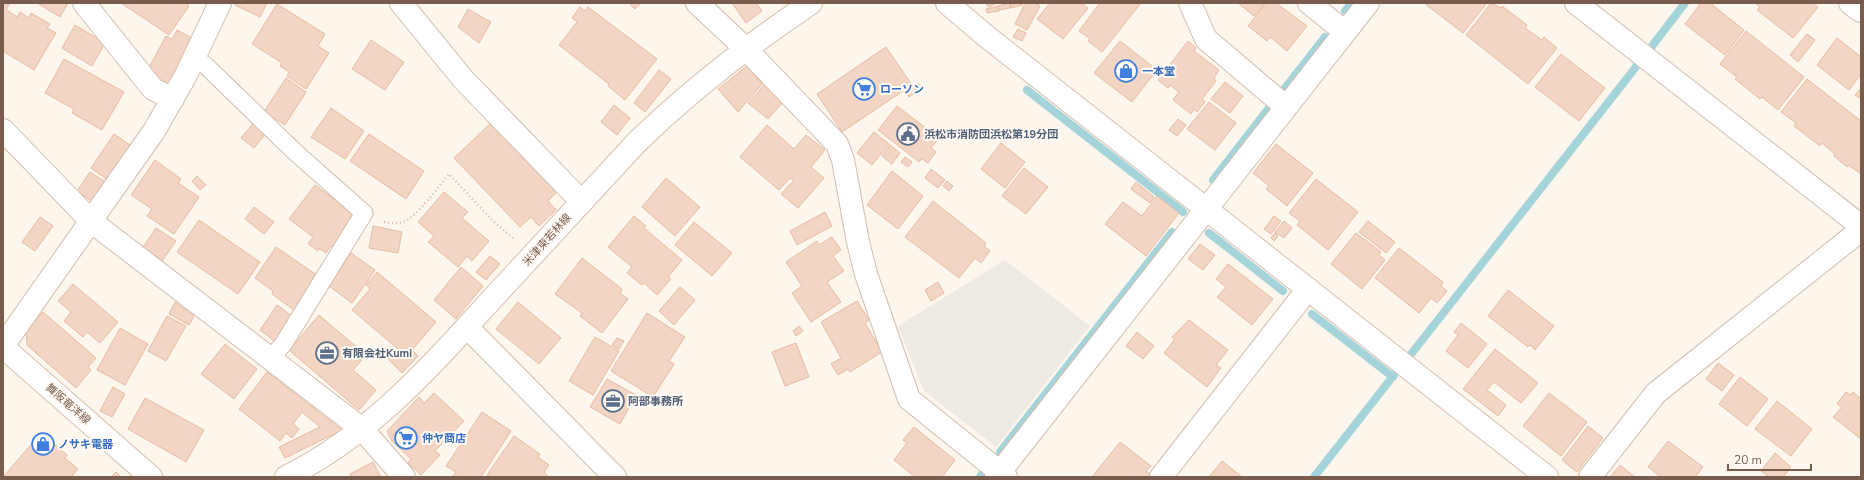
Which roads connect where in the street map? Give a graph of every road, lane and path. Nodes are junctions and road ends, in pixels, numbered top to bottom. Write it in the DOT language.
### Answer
graph roads {
  1 [pos="84,3"];
  2 [pos="220,3"];
  3 [pos="401,3"];
  4 [pos="696,3"];
  5 [pos="810,3"];
  6 [pos="947,3"];
  7 [pos="1309,3"];
  8 [pos="1368,3"];
  9 [pos="1576,3"];
  10 [pos="1850,3"];
  11 [pos="1192,4"];
  12 [pos="1861,11"];
  13 [pos="1345,32"];
  14 [pos="745,48"];
  15 [pos="194,59"];
  16 [pos="173,99"];
  17 [pos="1286,107"];
  18 [pos="3,130"];
  19 [pos="582,202"];
  20 [pos="1206,209"];
  21 [pos="364,213"];
  22 [pos="92,222"];
  23 [pos="1861,226"];
  24 [pos="1861,230"];
  25 [pos="533,255"];
  26 [pos="1308,289"];
  27 [pos="467,327"];
  28 [pos="3,347"];
  29 [pos="271,358"];
  30 [pos="362,429"];
  31 [pos="1001,475"];
  32 [pos="151,477"];
  33 [pos="286,477"];
  34 [pos="404,477"];
  35 [pos="616,477"];
  36 [pos="1161,477"];
  37 [pos="1547,477"];
  38 [pos="1590,477"];
  1 -- 16 [label="street"];
  2 -- 15 [label="street"];
  3 -- 19 [label="street"];
  4 -- 14 [label="street"];
  5 -- 14 [label="street, 米津東若林線"];
  6 -- 20 [label="street"];
  7 -- 13 [label="street"];
  8 -- 13 [label="street"];
  9 -- 23 [label="street"];
  10 -- 12 [label="street"];
  11 -- 17 [label="street"];
  13 -- 17 [label="street"];
  14 -- 19 [label="street, 米津東若林線"];
  14 -- 31 [label="street"];
  15 -- 16 [label="street"];
  15 -- 21 [label="lane"];
  16 -- 22 [label="street"];
  17 -- 20 [label="street"];
  18 -- 22 [label="street"];
  19 -- 25 [label="street, 米津東若林線"];
  20 -- 26 [label="street"];
  20 -- 31 [label="street"];
  21 -- 25 [label="path"];
  21 -- 29 [label="lane"];
  22 -- 28 [label="street"];
  22 -- 29 [label="street"];
  24 -- 38 [label="street"];
  25 -- 27 [label="street, 米津東若林線"];
  26 -- 36 [label="street"];
  26 -- 37 [label="street"];
  27 -- 30 [label="street, 米津東若林線"];
  27 -- 35 [label="street"];
  28 -- 32 [label="street, 舞阪竜洋線"];
  29 -- 30 [label="street"];
  30 -- 33 [label="street, 米津東若林線"];
  30 -- 34 [label="street"];
}
